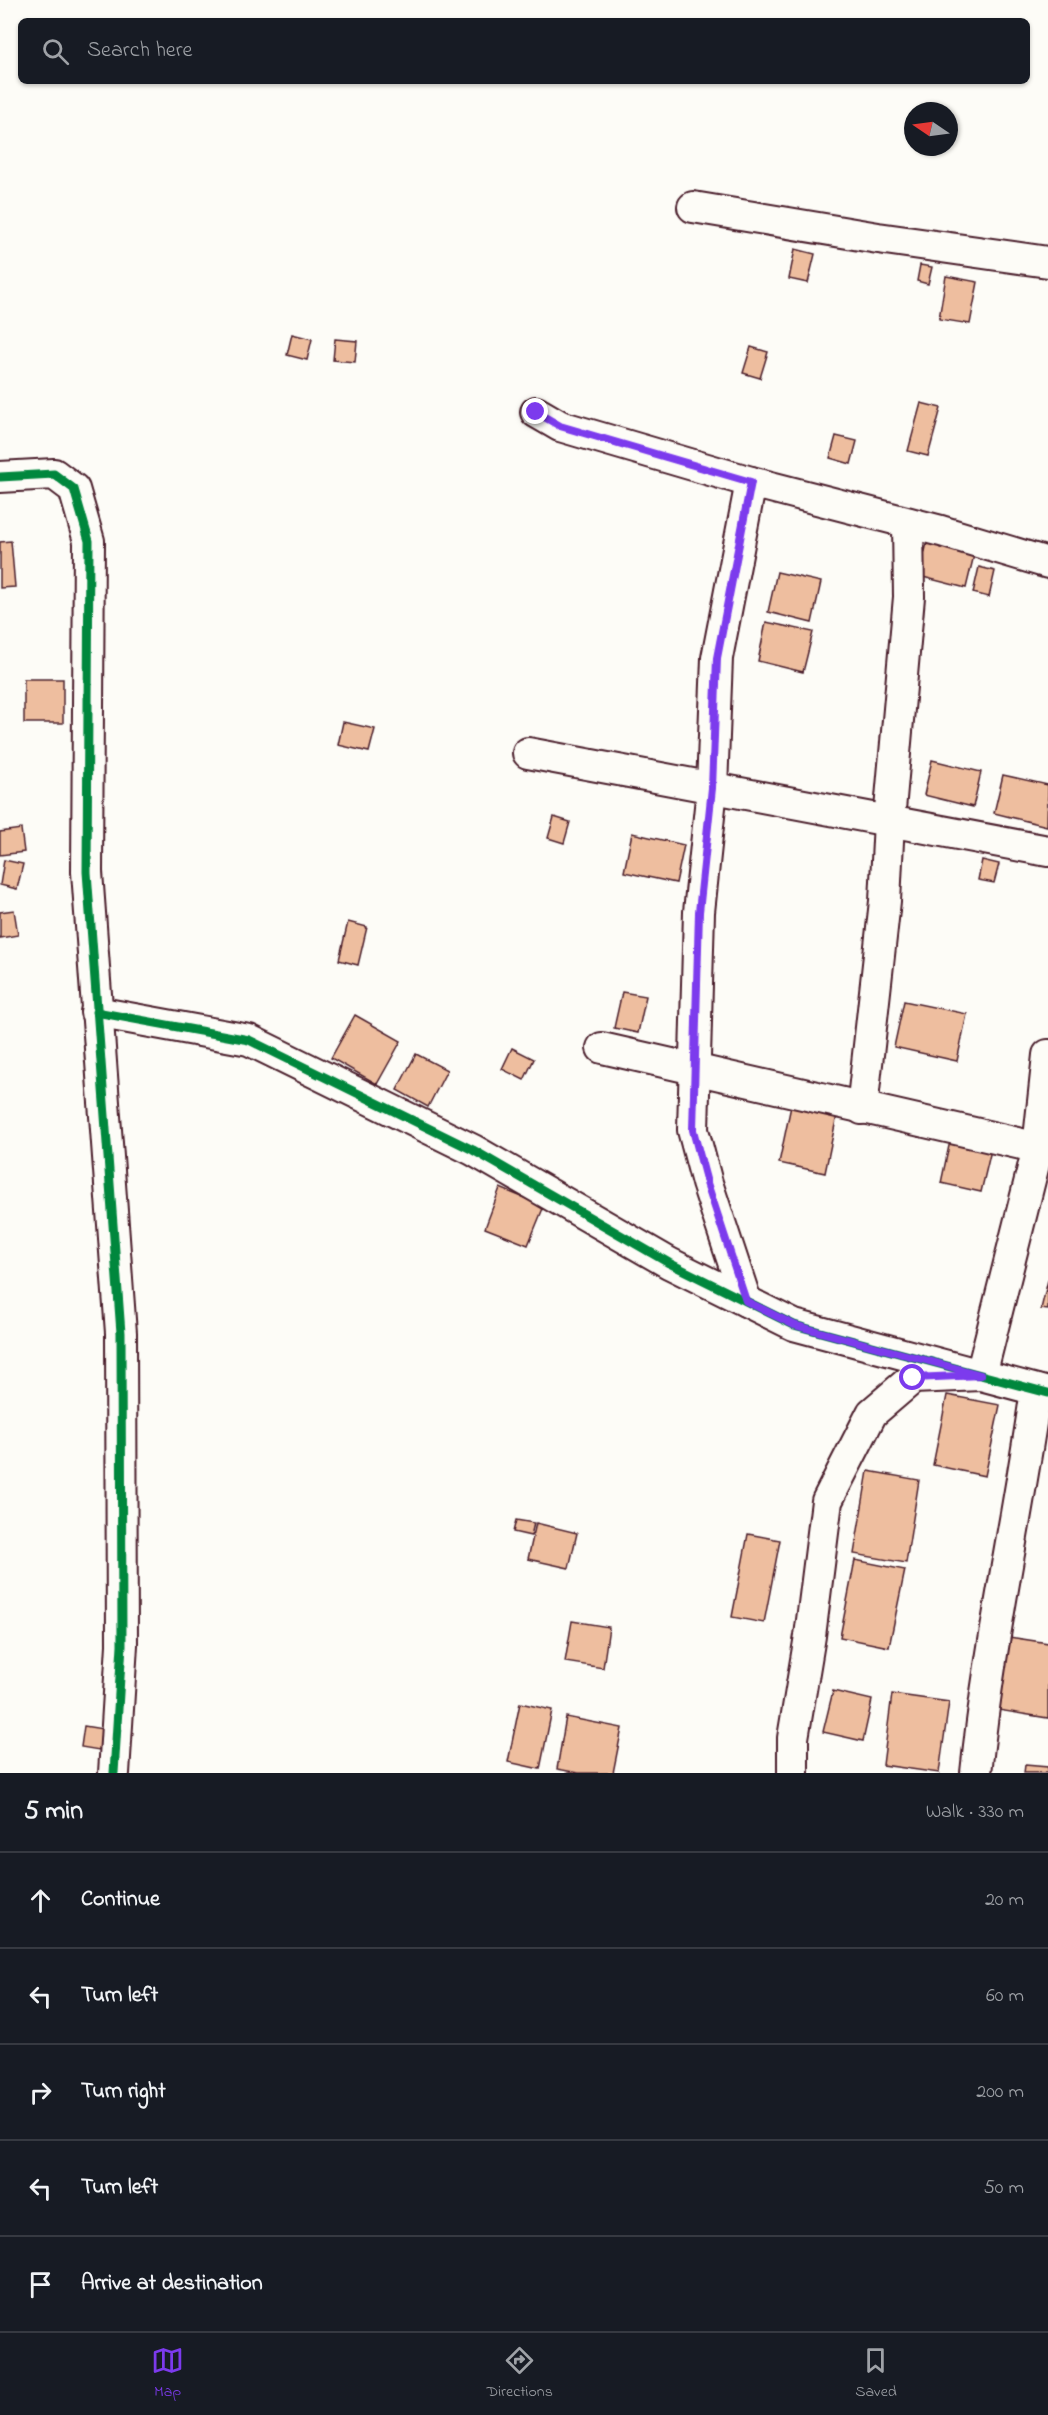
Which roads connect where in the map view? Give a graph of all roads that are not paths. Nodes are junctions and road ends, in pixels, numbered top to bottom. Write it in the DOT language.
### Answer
graph roads {
  1 [pos="693,207"];
  2 [pos="1048,262"];
  3 [pos="536,412"];
  4 [pos="0,477"];
  5 [pos="751,482"];
  6 [pos="908,523"];
  7 [pos="1048,563"];
  8 [pos="528,753"];
  9 [pos="712,788"];
  10 [pos="889,821"];
  11 [pos="1048,851"];
  12 [pos="96,1012"];
  13 [pos="602,1048"];
  14 [pos="1048,1055"];
  15 [pos="694,1070"];
  16 [pos="862,1109"];
  17 [pos="1043,1149"];
  18 [pos="746,1301"];
  19 [pos="981,1375"];
  20 [pos="1042,1392"];
  21 [pos="114,1773"];
  22 [pos="793,1773"];
  23 [pos="976,1773"];
  1 -- 2 [label="street"];
  3 -- 5 [label="street"];
  4 -- 12 [label="street"];
  5 -- 6 [label="street"];
  5 -- 9 [label="street"];
  6 -- 7 [label="street"];
  6 -- 10 [label="street"];
  8 -- 9 [label="street"];
  9 -- 10 [label="street"];
  9 -- 15 [label="street"];
  10 -- 11 [label="street"];
  10 -- 16 [label="street"];
  12 -- 18 [label="street"];
  12 -- 21 [label="street"];
  13 -- 15 [label="street"];
  14 -- 17 [label="street"];
  15 -- 16 [label="street"];
  15 -- 18 [label="street"];
  16 -- 17 [label="street"];
  17 -- 19 [label="street"];
  18 -- 19 [label="street"];
  19 -- 20 [label="street"];
  19 -- 22 [label="street"];
  20 -- 23 [label="street"];
}
